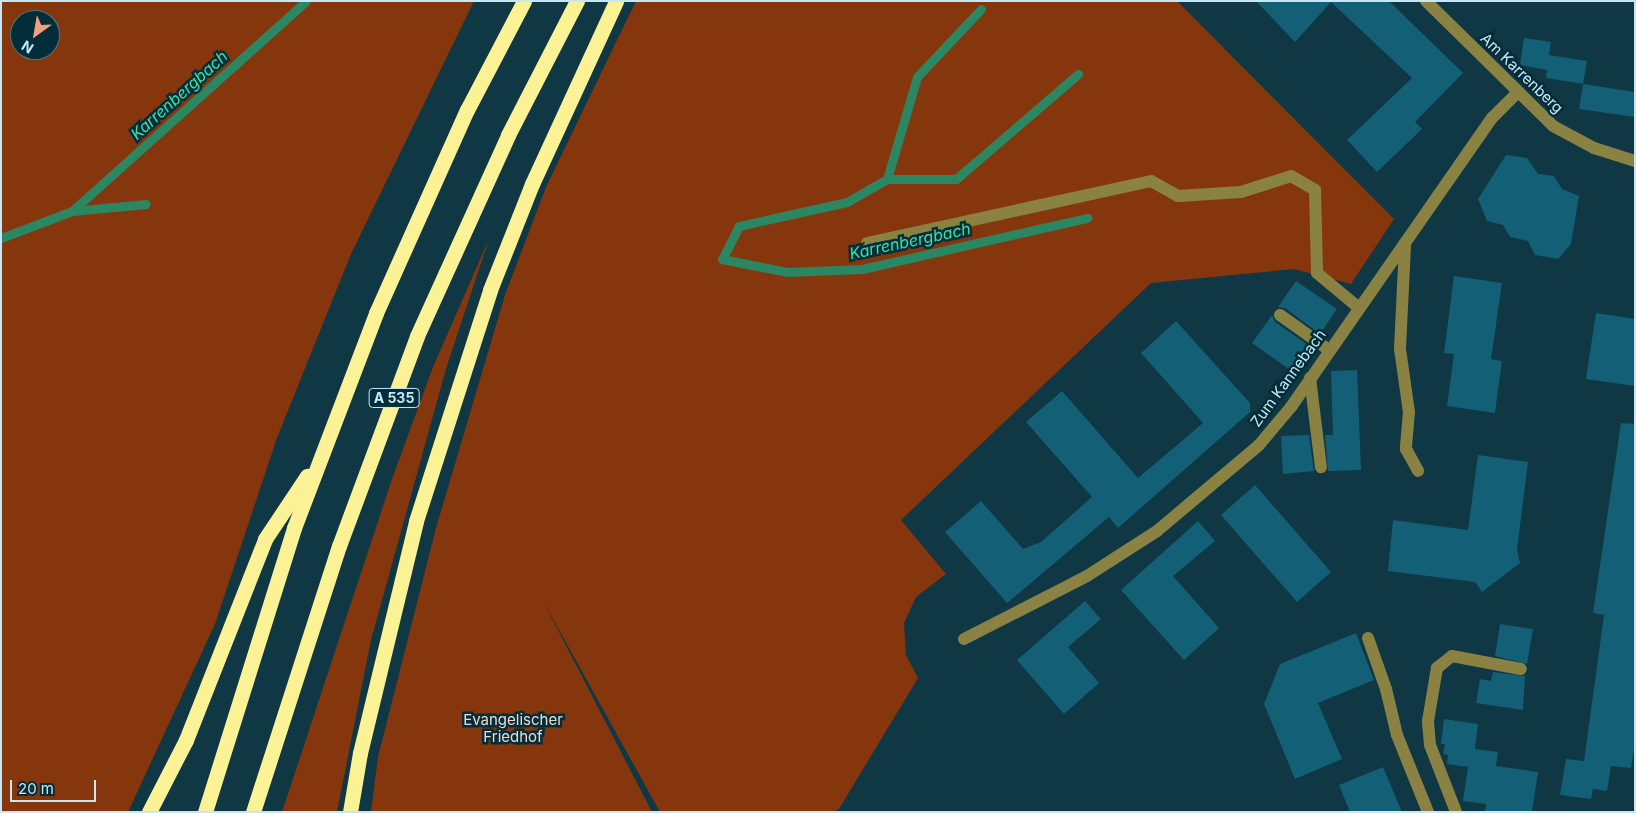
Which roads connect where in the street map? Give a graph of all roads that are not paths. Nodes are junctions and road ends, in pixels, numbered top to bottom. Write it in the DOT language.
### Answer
graph roads {
  1 [pos="524,1"];
  2 [pos="577,1"];
  3 [pos="616,1"];
  4 [pos="1426,1"];
  5 [pos="1516,94"];
  6 [pos="1635,161"];
  7 [pos="867,243"];
  8 [pos="1405,246"];
  9 [pos="1359,308"];
  10 [pos="1280,315"];
  11 [pos="1329,350"];
  12 [pos="1310,378"];
  13 [pos="321,454"];
  14 [pos="1321,467"];
  15 [pos="1418,471"];
  16 [pos="1368,638"];
  17 [pos="964,639"];
  18 [pos="1521,669"];
  19 [pos="149,812"];
  20 [pos="206,812"];
  21 [pos="253,812"];
  22 [pos="350,812"];
  23 [pos="1428,812"];
  24 [pos="1456,812"];
  1 -- 13 [label="highway, A 535"];
  2 -- 21 [label="highway, A 535"];
  3 -- 22 [label="highway"];
  4 -- 5 [label="street, Am Karrenberg"];
  5 -- 6 [label="street, Am Karrenberg"];
  5 -- 8 [label="street, Zum Kannebach"];
  7 -- 9 [label="street"];
  8 -- 9 [label="street, Zum Kannebach"];
  8 -- 15 [label="street"];
  9 -- 11 [label="street, Zum Kannebach"];
  10 -- 11 [label="street"];
  11 -- 12 [label="street, Zum Kannebach"];
  12 -- 14 [label="street"];
  12 -- 17 [label="street, Zum Kannebach"];
  13 -- 19 [label="highway"];
  13 -- 20 [label="highway, A 535"];
  16 -- 23 [label="street"];
  18 -- 24 [label="street"];
}
